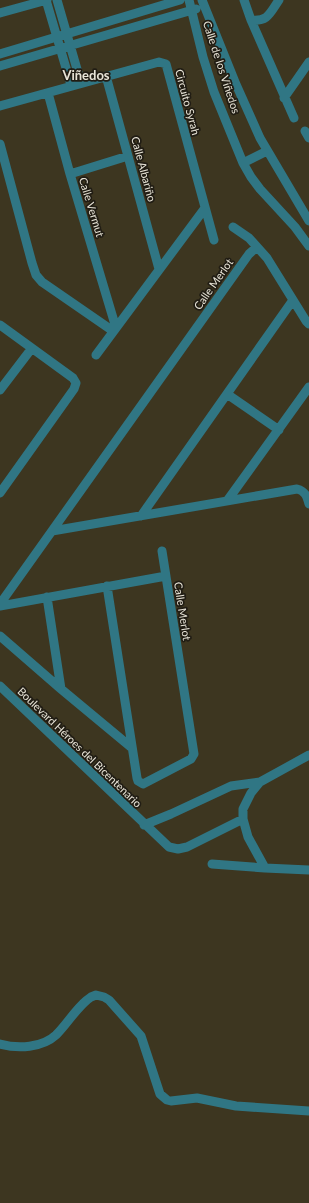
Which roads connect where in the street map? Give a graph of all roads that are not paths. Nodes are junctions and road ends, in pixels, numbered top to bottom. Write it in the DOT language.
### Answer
graph roads {
  1 [pos="46,0"];
  2 [pos="57,0"];
  3 [pos="180,0"];
  4 [pos="189,0"];
  5 [pos="244,0"];
  6 [pos="279,0"];
  7 [pos="22,3"];
  8 [pos="203,3"];
  9 [pos="192,10"];
  10 [pos="0,13"];
  11 [pos="251,20"];
  12 [pos="62,36"];
  13 [pos="69,45"];
  14 [pos="60,48"];
  15 [pos="0,54"];
  16 [pos="309,62"];
  17 [pos="0,66"];
  18 [pos="106,76"];
  19 [pos="76,84"];
  20 [pos="48,93"];
  21 [pos="284,98"];
  22 [pos="0,106"];
  23 [pos="294,118"];
  24 [pos="0,144"];
  25 [pos="267,151"];
  26 [pos="128,156"];
  27 [pos="243,163"];
  28 [pos="70,174"];
  29 [pos="205,208"];
  30 [pos="309,221"];
  31 [pos="233,227"];
  32 [pos="214,240"];
  33 [pos="309,246"];
  34 [pos="257,247"];
  35 [pos="159,269"];
  36 [pos="293,300"];
  37 [pos="308,322"];
  38 [pos="0,324"];
  39 [pos="114,330"];
  40 [pos="32,348"];
  41 [pos="96,355"];
  42 [pos="309,387"];
  43 [pos="0,390"];
  44 [pos="227,394"];
  45 [pos="278,430"];
  46 [pos="307,491"];
  47 [pos="0,493"];
  48 [pos="227,501"];
  49 [pos="309,504"];
  50 [pos="65,512"];
  51 [pos="141,516"];
  52 [pos="71,528"];
  53 [pos="52,532"];
  54 [pos="162,551"];
  55 [pos="166,576"];
  56 [pos="14,584"];
  57 [pos="107,586"];
  58 [pos="47,597"];
  59 [pos="20,602"];
  60 [pos="0,605"];
  61 [pos="0,636"];
  62 [pos="0,686"];
  63 [pos="61,689"];
  64 [pos="132,748"];
  65 [pos="309,755"];
  66 [pos="260,782"];
  67 [pos="243,819"];
  68 [pos="144,825"];
  69 [pos="212,864"];
  70 [pos="265,868"];
  71 [pos="309,870"];
  72 [pos="0,1044"];
  73 [pos="309,1111"];
  1 -- 7 [label="street"];
  1 -- 12 [label="street"];
  2 -- 12 [label="street"];
  3 -- 12 [label="street"];
  4 -- 9 [label="street, Calle de los Viñedos"];
  5 -- 11 [label="street"];
  6 -- 11 [label="street"];
  7 -- 10 [label="street"];
  8 -- 9 [label="street"];
  8 -- 25 [label="street, Calle de los Viñedos"];
  9 -- 13 [label="street"];
  9 -- 27 [label="street, Calle de los Viñedos"];
  11 -- 21 [label="street"];
  12 -- 13 [label="street"];
  12 -- 14 [label="street"];
  12 -- 15 [label="street"];
  13 -- 14 [label="street"];
  13 -- 19 [label="street"];
  14 -- 17 [label="street"];
  14 -- 19 [label="street"];
  16 -- 21 [label="street"];
  18 -- 19 [label="street, Circuito Syrah"];
  18 -- 26 [label="street, Calle Albariño"];
  18 -- 29 [label="street, Circuito Syrah"];
  19 -- 20 [label="street, Circuito Syrah"];
  20 -- 22 [label="street, Circuito Syrah"];
  20 -- 28 [label="street, Calle Vermut"];
  21 -- 23 [label="street"];
  24 -- 39 [label="street"];
  25 -- 27 [label="street"];
  25 -- 30 [label="street, Calle de los Viñedos"];
  26 -- 28 [label="street"];
  26 -- 35 [label="street, Calle Albariño"];
  27 -- 33 [label="street, Calle de los Viñedos"];
  28 -- 39 [label="street, Calle Vermut"];
  29 -- 32 [label="street, Circuito Syrah"];
  29 -- 35 [label="street"];
  31 -- 34 [label="street"];
  34 -- 36 [label="street"];
  34 -- 50 [label="street, Calle Merlot"];
  35 -- 39 [label="street"];
  36 -- 37 [label="street"];
  36 -- 44 [label="street"];
  38 -- 40 [label="street"];
  39 -- 41 [label="street"];
  40 -- 43 [label="street"];
  40 -- 47 [label="street"];
  42 -- 45 [label="street"];
  44 -- 45 [label="street"];
  44 -- 51 [label="street"];
  45 -- 48 [label="street"];
  46 -- 48 [label="street"];
  46 -- 49 [label="street"];
  48 -- 51 [label="street"];
  50 -- 52 [label="street"];
  50 -- 53 [label="street, Calle Merlot"];
  51 -- 52 [label="street"];
  52 -- 53 [label="street"];
  53 -- 56 [label="street, Calle Merlot"];
  54 -- 55 [label="street"];
  55 -- 57 [label="street, Calle Merlot"];
  55 -- 64 [label="street, Calle Merlot"];
  56 -- 59 [label="street"];
  56 -- 60 [label="street, Calle Merlot"];
  57 -- 58 [label="street, Calle Merlot"];
  57 -- 64 [label="street"];
  58 -- 59 [label="street, Calle Merlot"];
  58 -- 63 [label="street"];
  59 -- 60 [label="street, Calle Merlot"];
  61 -- 63 [label="street"];
  62 -- 68 [label="street, Boulevard Héroes del Bicentenario"];
  63 -- 64 [label="street"];
  65 -- 66 [label="street"];
  66 -- 67 [label="street"];
  66 -- 68 [label="street"];
  67 -- 68 [label="street, Boulevard Héroes del Bicentenario"];
  67 -- 70 [label="street"];
  69 -- 70 [label="street"];
  70 -- 71 [label="street"];
  72 -- 73 [label="street"];
}
